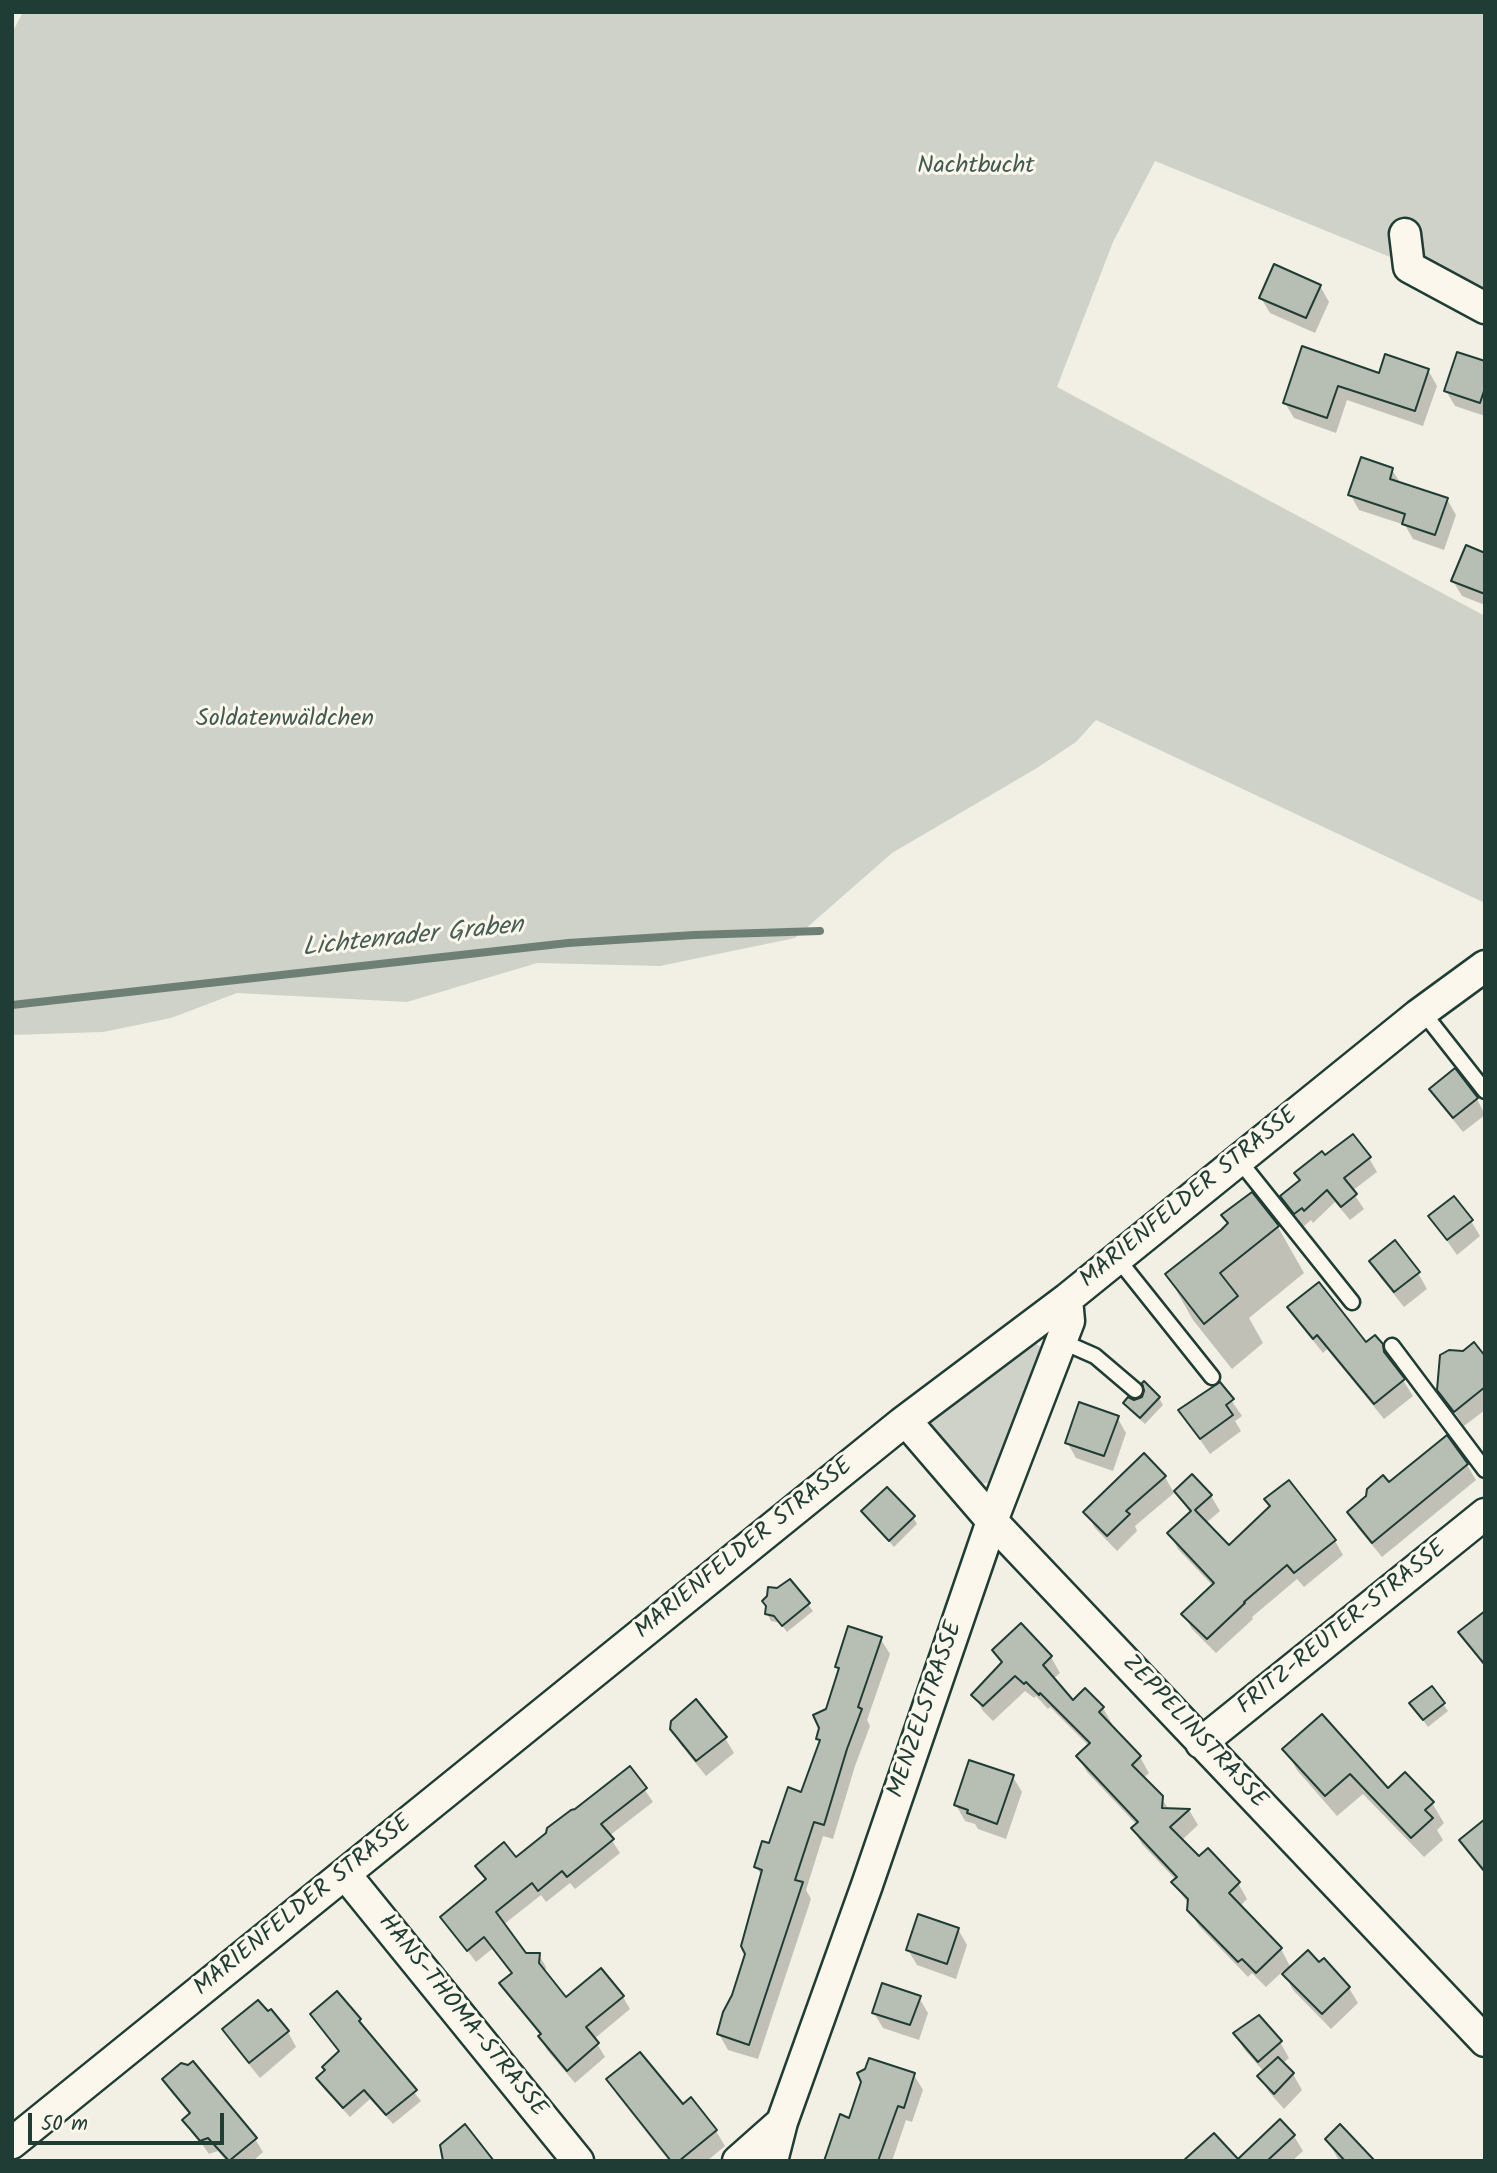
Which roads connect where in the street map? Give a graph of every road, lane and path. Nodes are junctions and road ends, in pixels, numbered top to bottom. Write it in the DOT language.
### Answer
graph roads {
  1 [pos="1405,234"];
  2 [pos="1485,308"];
  3 [pos="1485,966"];
  4 [pos="1422,1011"];
  5 [pos="1485,1091"];
  6 [pos="1238,1159"];
  7 [pos="1117,1258"];
  8 [pos="1067,1299"];
  9 [pos="1352,1302"];
  10 [pos="1061,1340"];
  11 [pos="1392,1346"];
  12 [pos="1212,1377"];
  13 [pos="1135,1390"];
  14 [pos="906,1421"];
  15 [pos="1485,1470"];
  16 [pos="1485,1514"];
  17 [pos="992,1521"];
  18 [pos="1201,1743"];
  19 [pos="345,1874"];
  20 [pos="1485,2041"];
  21 [pos="782,2122"];
  22 [pos="12,2143"];
  23 [pos="578,2161"];
  24 [pos="738,2161"];
  25 [pos="772,2161"];
  1 -- 2 [label="street"];
  3 -- 4 [label="street, MARIENFELDER STRASSE"];
  4 -- 5 [label="lane"];
  4 -- 6 [label="street, MARIENFELDER STRASSE"];
  6 -- 7 [label="street, MARIENFELDER STRASSE"];
  6 -- 9 [label="lane"];
  7 -- 8 [label="street, MARIENFELDER STRASSE"];
  7 -- 12 [label="lane"];
  8 -- 10 [label="street, MENZELSTRASSE"];
  8 -- 14 [label="street, MARIENFELDER STRASSE"];
  10 -- 13 [label="lane"];
  10 -- 17 [label="street, MENZELSTRASSE"];
  11 -- 15 [label="lane"];
  14 -- 17 [label="street, ZEPPELINSTRASSE"];
  14 -- 19 [label="street, MARIENFELDER STRASSE"];
  16 -- 18 [label="street, FRITZ-REUTER-STRASSE"];
  17 -- 18 [label="street, ZEPPELINSTRASSE"];
  17 -- 21 [label="street, MENZELSTRASSE"];
  18 -- 20 [label="street, ZEPPELINSTRASSE"];
  19 -- 22 [label="street, MARIENFELDER STRASSE"];
  19 -- 23 [label="street, HANS-THOMA-STRASSE"];
  21 -- 24 [label="street, MENZELSTRASSE"];
  21 -- 25 [label="street, MENZELSTRASSE"];
}
